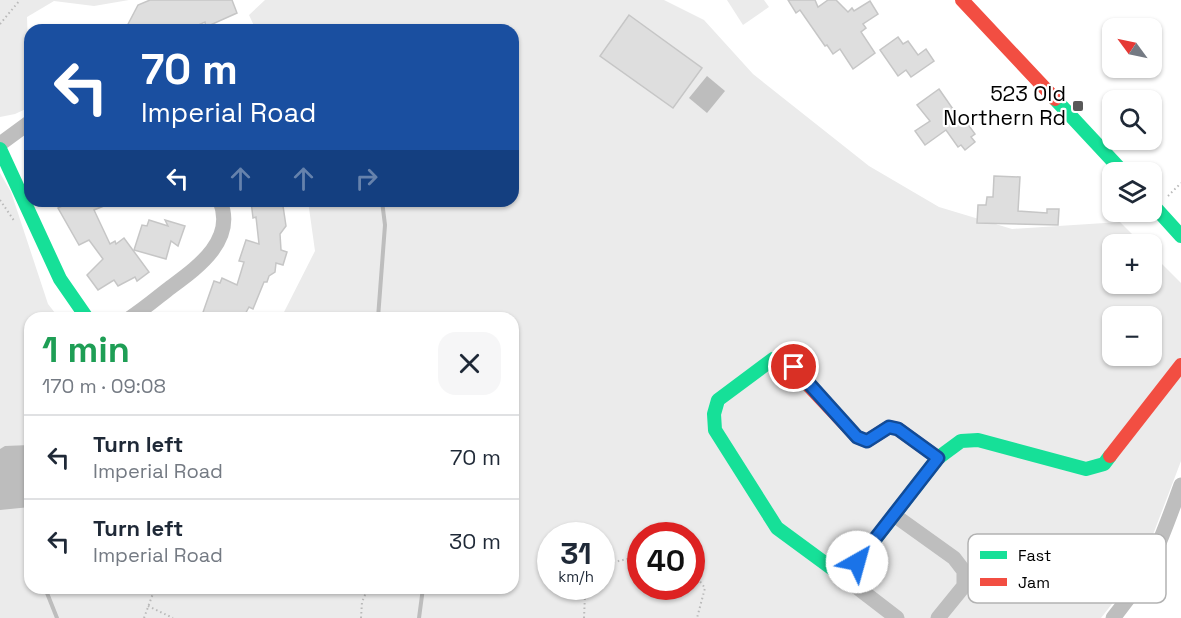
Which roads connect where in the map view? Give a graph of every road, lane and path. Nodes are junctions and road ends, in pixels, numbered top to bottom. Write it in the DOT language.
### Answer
graph roads {
  1 [pos="20,0"];
  2 [pos="962,0"];
  3 [pos="0,24"];
  4 [pos="24,126"];
  5 [pos="0,144"];
  6 [pos="0,149"];
  7 [pos="1114,162"];
  8 [pos="24,193"];
  9 [pos="30,207"];
  10 [pos="221,207"];
  11 [pos="1162,215"];
  12 [pos="1181,236"];
  13 [pos="83,312"];
  14 [pos="138,312"];
  15 [pos="1181,365"];
  16 [pos="938,458"];
  17 [pos="1181,485"];
  18 [pos="894,515"];
  19 [pos="1163,534"];
  20 [pos="845,578"];
  21 [pos="152,594"];
  22 [pos="365,594"];
  23 [pos="585,600"];
  24 [pos="702,600"];
  25 [pos="1126,603"];
  26 [pos="148,606"];
  27 [pos="144,618"];
  28 [pos="172,618"];
  29 [pos="361,618"];
  30 [pos="584,618"];
  31 [pos="697,618"];
  32 [pos="897,618"];
  33 [pos="938,618"];
  34 [pos="1113,618"];
  1 -- 3 [label="path"];
  2 -- 7 [label="street"];
  4 -- 5 [label="street"];
  6 -- 8 [label="street"];
  9 -- 13 [label="street"];
  10 -- 14 [label="street"];
  11 -- 12 [label="street"];
  15 -- 16 [label="street"];
  16 -- 18 [label="street"];
  16 -- 20 [label="street"];
  17 -- 19 [label="street"];
  18 -- 20 [label="street"];
  18 -- 33 [label="street"];
  20 -- 32 [label="street"];
  21 -- 26 [label="path"];
  22 -- 29 [label="path"];
  23 -- 30 [label="path"];
  24 -- 31 [label="path"];
  25 -- 34 [label="street"];
  26 -- 27 [label="path"];
  26 -- 28 [label="path"];
}
